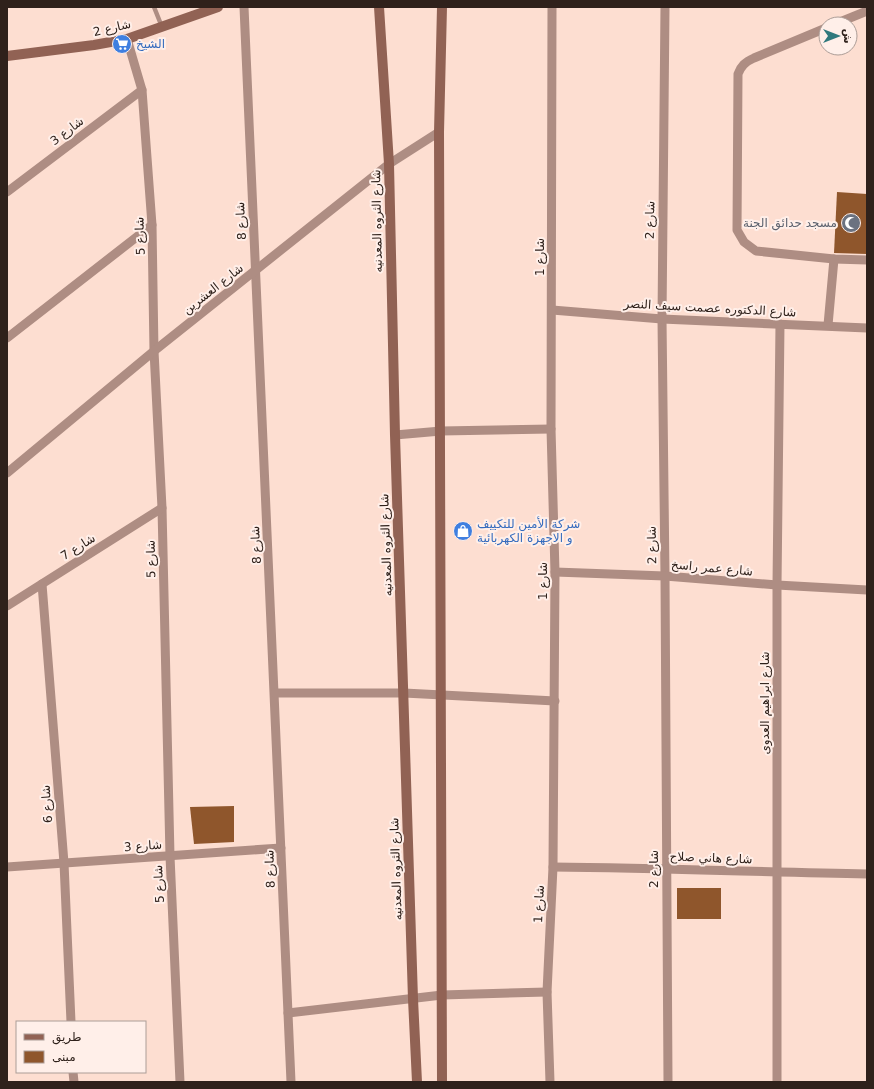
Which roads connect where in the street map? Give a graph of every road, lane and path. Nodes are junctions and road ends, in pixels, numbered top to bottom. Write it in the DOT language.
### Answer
graph roads {
  1 [pos="154,7"];
  2 [pos="244,7"];
  3 [pos="379,7"];
  4 [pos="442,7"];
  5 [pos="552,7"];
  6 [pos="665,7"];
  7 [pos="213,8"];
  8 [pos="866,10"];
  9 [pos="853,16"];
  10 [pos="162,27"];
  11 [pos="818,31"];
  12 [pos="127,39"];
  13 [pos="7,56"];
  14 [pos="142,90"];
  15 [pos="439,132"];
  16 [pos="389,164"];
  17 [pos="7,192"];
  18 [pos="152,225"];
  19 [pos="834,260"];
  20 [pos="867,260"];
  21 [pos="256,270"];
  22 [pos="552,310"];
  23 [pos="662,319"];
  24 [pos="780,324"];
  25 [pos="828,326"];
  26 [pos="867,328"];
  27 [pos="7,338"];
  28 [pos="154,351"];
  29 [pos="551,429"];
  30 [pos="441,431"];
  31 [pos="395,435"];
  32 [pos="7,473"];
  33 [pos="162,508"];
  34 [pos="555,572"];
  35 [pos="665,576"];
  36 [pos="42,584"];
  37 [pos="777,586"];
  38 [pos="867,590"];
  39 [pos="7,606"];
  40 [pos="275,693"];
  41 [pos="404,693"];
  42 [pos="442,695"];
  43 [pos="555,701"];
  44 [pos="281,848"];
  45 [pos="170,856"];
  46 [pos="64,863"];
  47 [pos="7,867"];
  48 [pos="553,867"];
  49 [pos="667,868"];
  50 [pos="776,873"];
  51 [pos="867,874"];
  52 [pos="547,992"];
  53 [pos="442,995"];
  54 [pos="413,999"];
  55 [pos="288,1013"];
  56 [pos="71,1021"];
  57 [pos="180,1082"];
  58 [pos="291,1082"];
  59 [pos="417,1082"];
  60 [pos="442,1082"];
  61 [pos="550,1082"];
  62 [pos="668,1082"];
  63 [pos="777,1082"];
  1 -- 10 [label="lane"];
  2 -- 21 [label="street, شارع 8"];
  3 -- 16 [label="street, شارع الثروه المعدنيه"];
  4 -- 15 [label="street"];
  5 -- 22 [label="street, شارع 1"];
  6 -- 23 [label="street, شارع 2"];
  7 -- 10 [label="street, شارع 2"];
  8 -- 9 [label="street"];
  10 -- 12 [label="street, شارع 2"];
  11 -- 19 [label="street"];
  12 -- 13 [label="street, شارع 2"];
  12 -- 14 [label="street, شارع 5"];
  14 -- 17 [label="street, شارع 3"];
  14 -- 18 [label="street, شارع 5"];
  15 -- 16 [label="street, شارع العشرين"];
  15 -- 30 [label="street"];
  16 -- 21 [label="street, شارع العشرين"];
  16 -- 31 [label="street, شارع الثروه المعدنيه"];
  18 -- 27 [label="street"];
  18 -- 28 [label="street, شارع 5"];
  19 -- 20 [label="street"];
  19 -- 25 [label="street"];
  21 -- 28 [label="street, شارع العشرين"];
  21 -- 40 [label="street, شارع 8"];
  22 -- 23 [label="street, شارع الدكتوره عصمت سيف النصر"];
  22 -- 29 [label="street, شارع 1"];
  23 -- 24 [label="street, شارع الدكتوره عصمت سيف النصر"];
  23 -- 35 [label="street, شارع 2"];
  24 -- 25 [label="street, شارع الدكتوره عصمت سيف النصر"];
  24 -- 37 [label="street, شارع ابراهيم العدوى"];
  25 -- 26 [label="street, شارع الدكتوره عصمت سيف النصر"];
  28 -- 32 [label="street, شارع العشرين"];
  28 -- 33 [label="street, شارع 5"];
  29 -- 30 [label="street"];
  29 -- 34 [label="street, شارع 1"];
  30 -- 31 [label="street"];
  30 -- 42 [label="street"];
  31 -- 41 [label="street, شارع الثروه المعدنيه"];
  33 -- 36 [label="street, شارع 7"];
  33 -- 45 [label="street, شارع 5"];
  34 -- 35 [label="street, شارع عمر راسخ"];
  34 -- 43 [label="street, شارع 1"];
  35 -- 37 [label="street, شارع عمر راسخ"];
  35 -- 49 [label="street, شارع 2"];
  36 -- 39 [label="street, شارع 7"];
  36 -- 46 [label="street, شارع 6"];
  37 -- 38 [label="street, شارع عمر راسخ"];
  37 -- 50 [label="street, شارع ابراهيم العدوى"];
  40 -- 41 [label="street"];
  40 -- 44 [label="street, شارع 8"];
  41 -- 42 [label="street"];
  41 -- 54 [label="street, شارع الثروه المعدنيه"];
  42 -- 43 [label="street"];
  42 -- 53 [label="street"];
  43 -- 48 [label="street, شارع 1"];
  44 -- 45 [label="street, شارع 3"];
  44 -- 55 [label="street, شارع 8"];
  45 -- 46 [label="street, شارع 3"];
  45 -- 57 [label="street, شارع 5"];
  46 -- 47 [label="street, شارع 3"];
  46 -- 56 [label="street, شارع 6"];
  48 -- 49 [label="street, شارع هاني صلاح"];
  48 -- 52 [label="street, شارع 1"];
  49 -- 50 [label="street, شارع هاني صلاح"];
  49 -- 62 [label="street, شارع 2"];
  50 -- 51 [label="street, شارع هاني صلاح"];
  50 -- 63 [label="street, شارع ابراهيم العدوى"];
  52 -- 53 [label="street"];
  52 -- 61 [label="street, شارع 1"];
  53 -- 54 [label="street"];
  53 -- 60 [label="street"];
  54 -- 55 [label="street"];
  54 -- 59 [label="street, شارع الثروه المعدنيه"];
  55 -- 58 [label="street, شارع 8"];
}
